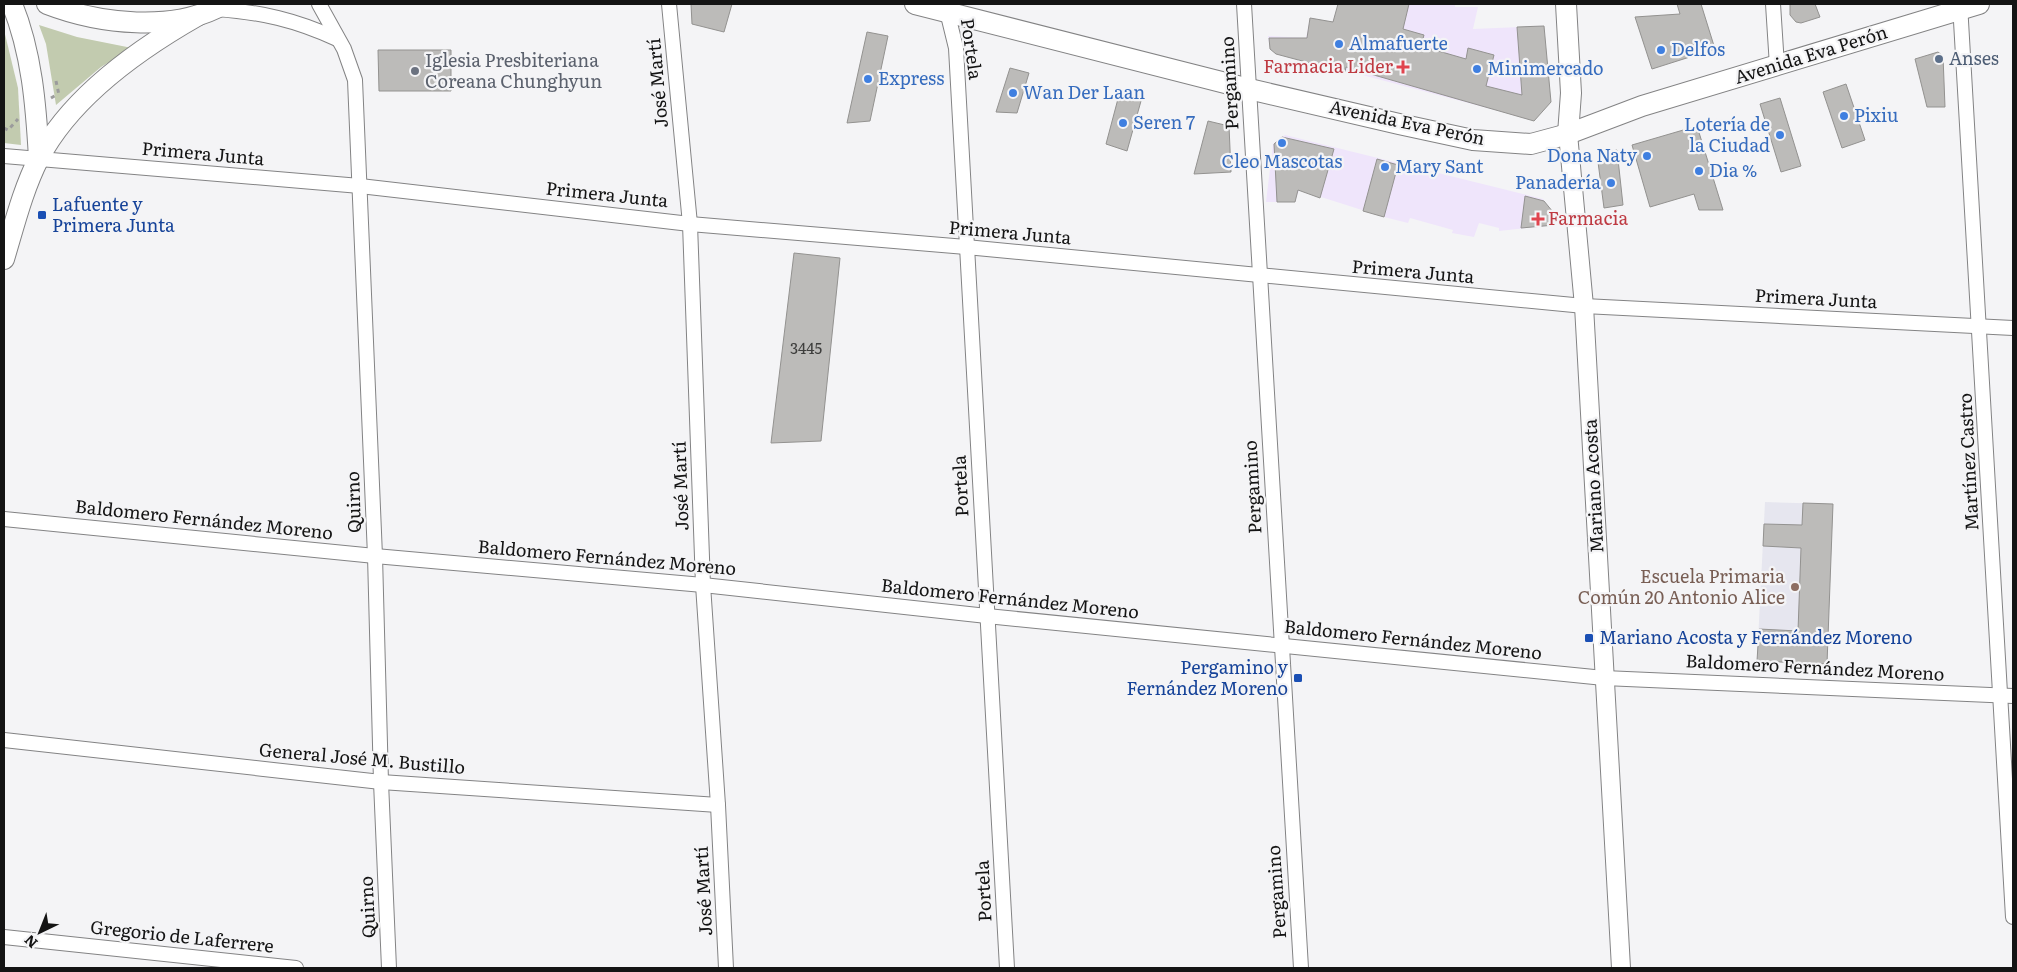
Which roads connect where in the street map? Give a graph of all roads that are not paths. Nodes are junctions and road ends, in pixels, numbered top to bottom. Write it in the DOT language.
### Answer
graph roads {
  1 [pos="12,4"];
  2 [pos="47,4"];
  3 [pos="318,4"];
  4 [pos="669,4"];
  5 [pos="915,4"];
  6 [pos="1244,4"];
  7 [pos="1566,4"];
  8 [pos="1773,4"];
  9 [pos="1979,4"];
  10 [pos="220,6"];
  11 [pos="1960,7"];
  12 [pos="946,8"];
  13 [pos="196,16"];
  14 [pos="337,38"];
  15 [pos="1777,66"];
  16 [pos="1250,89"];
  17 [pos="1568,134"];
  18 [pos="4,156"];
  19 [pos="39,158"];
  20 [pos="360,186"];
  21 [pos="690,224"];
  22 [pos="966,247"];
  23 [pos="4,259"];
  24 [pos="1260,276"];
  25 [pos="1584,306"];
  26 [pos="1980,326"];
  27 [pos="2013,328"];
  28 [pos="4,519"];
  29 [pos="375,556"];
  30 [pos="703,585"];
  31 [pos="987,616"];
  32 [pos="1281,645"];
  33 [pos="1604,678"];
  34 [pos="2007,696"];
  35 [pos="4,740"];
  36 [pos="381,782"];
  37 [pos="718,805"];
  38 [pos="2013,917"];
  39 [pos="4,937"];
  40 [pos="296,968"];
  41 [pos="390,968"];
  42 [pos="726,968"];
  43 [pos="1007,968"];
  44 [pos="1301,968"];
  45 [pos="1621,968"];
  1 -- 19 [label="main road"];
  2 -- 13 [label="main road"];
  3 -- 14 [label="street, Quirno"];
  4 -- 21 [label="street, José Martí"];
  5 -- 12 [label="main road, Avenida Eva Perón"];
  6 -- 16 [label="street, Pergamino"];
  7 -- 17 [label="main road, Mariano Acosta"];
  8 -- 15 [label="street"];
  9 -- 11 [label="main road, Avenida Eva Perón"];
  10 -- 13 [label="main road"];
  10 -- 14 [label="street"];
  11 -- 15 [label="main road, Avenida Eva Perón"];
  11 -- 26 [label="street, Martínez Castro"];
  12 -- 16 [label="main road, Avenida Eva Perón"];
  12 -- 22 [label="street, Portela"];
  13 -- 19 [label="main road"];
  14 -- 20 [label="street, Quirno"];
  15 -- 17 [label="main road, Avenida Eva Perón"];
  16 -- 17 [label="main road, Avenida Eva Perón"];
  16 -- 24 [label="street, Pergamino"];
  17 -- 25 [label="street, Mariano Acosta"];
  18 -- 19 [label="street, Primera Junta"];
  19 -- 20 [label="street, Primera Junta"];
  19 -- 23 [label="main road"];
  20 -- 21 [label="street, Primera Junta"];
  20 -- 29 [label="street, Quirno"];
  21 -- 22 [label="street, Primera Junta"];
  21 -- 30 [label="street, José Martí"];
  22 -- 24 [label="street, Primera Junta"];
  22 -- 31 [label="street, Portela"];
  24 -- 25 [label="street, Primera Junta"];
  24 -- 32 [label="street, Pergamino"];
  25 -- 26 [label="street, Primera Junta"];
  25 -- 33 [label="street, Mariano Acosta"];
  26 -- 27 [label="street, Primera Junta"];
  26 -- 34 [label="street, Martínez Castro"];
  28 -- 29 [label="street, Baldomero Fernández Moreno"];
  29 -- 30 [label="street, Baldomero Fernández Moreno"];
  29 -- 36 [label="street, Quirno"];
  30 -- 31 [label="street, Baldomero Fernández Moreno"];
  30 -- 37 [label="street, José Martí"];
  31 -- 32 [label="street, Baldomero Fernández Moreno"];
  31 -- 43 [label="street, Portela"];
  32 -- 33 [label="street, Baldomero Fernández Moreno"];
  32 -- 44 [label="street, Pergamino"];
  33 -- 34 [label="street, Baldomero Fernández Moreno"];
  33 -- 45 [label="street, Mariano Acosta"];
  34 -- 38 [label="street, Martínez Castro"];
  35 -- 36 [label="street, General José M. Bustillo"];
  36 -- 37 [label="street, General José M. Bustillo"];
  36 -- 41 [label="street, Quirno"];
  37 -- 42 [label="street, José Martí"];
  39 -- 40 [label="street, Gregorio de Laferrere"];
}
